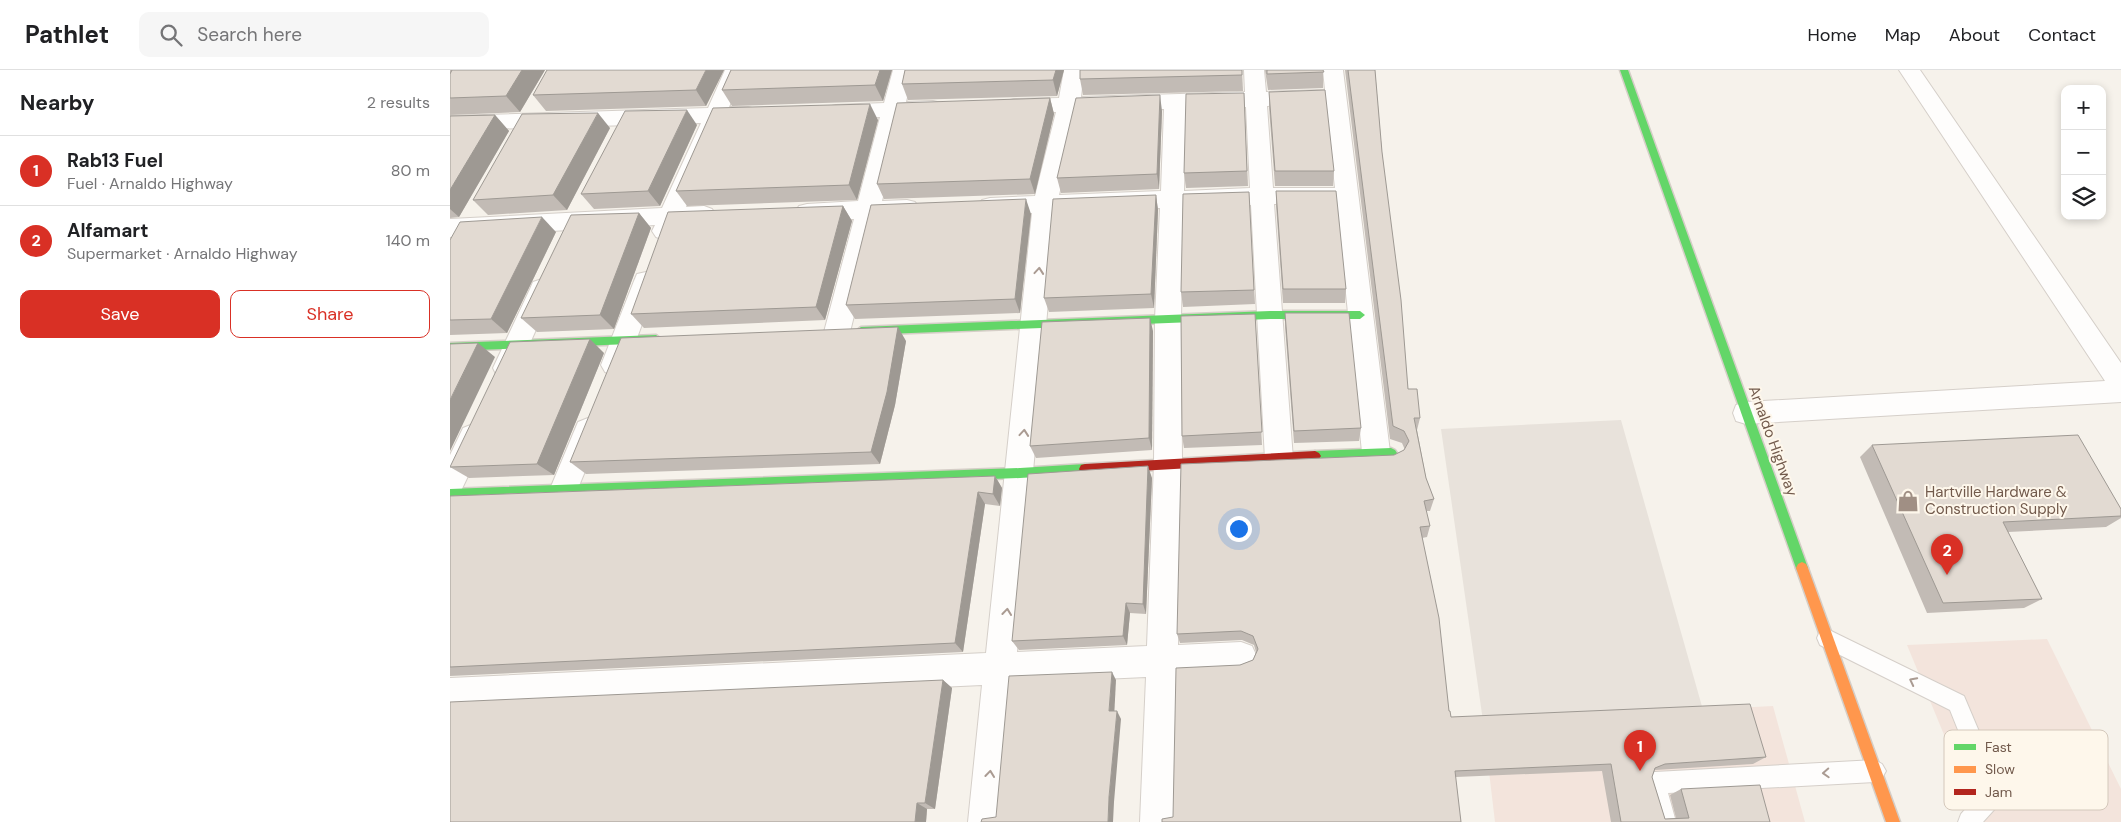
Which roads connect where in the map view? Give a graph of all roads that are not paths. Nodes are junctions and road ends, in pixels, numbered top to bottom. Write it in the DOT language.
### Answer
graph roads {
  1 [pos="736,70"];
  2 [pos="902,70"];
  3 [pos="1074,70"];
  4 [pos="1254,70"];
  5 [pos="1333,70"];
  6 [pos="1624,70"];
  7 [pos="1909,70"];
  8 [pos="542,96"];
  9 [pos="1334,97"];
  10 [pos="1256,100"];
  11 [pos="1174,102"];
  12 [pos="1070,104"];
  13 [pos="991,106"];
  14 [pos="951,108"];
  15 [pos="892,110"];
  16 [pos="814,112"];
  17 [pos="765,114"];
  18 [pos="716,115"];
  19 [pos="628,118"];
  20 [pos="529,121"];
  21 [pos="450,123"];
  22 [pos="615,143"];
  23 [pos="514,146"];
  24 [pos="588,194"];
  25 [pos="1263,196"];
  26 [pos="1348,196"];
  27 [pos="1170,199"];
  28 [pos="481,203"];
  29 [pos="1045,204"];
  30 [pos="966,207"];
  31 [pos="927,208"];
  32 [pos="869,210"];
  33 [pos="789,212"];
  34 [pos="729,214"];
  35 [pos="669,216"];
  36 [pos="575,220"];
  37 [pos="457,236"];
  38 [pos="563,245"];
  39 [pos="551,271"];
  40 [pos="1270,315"];
  41 [pos="1360,315"];
  42 [pos="1168,319"];
  43 [pos="1034,324"];
  44 [pos="832,332"];
  45 [pos="672,339"];
  46 [pos="624,341"];
  47 [pos="517,345"];
  48 [pos="450,347"];
  49 [pos="2121,384"];
  50 [pos="496,390"];
  51 [pos="2121,391"];
  52 [pos="1746,413"];
  53 [pos="483,416"];
  54 [pos="1384,452"];
  55 [pos="1278,459"];
  56 [pos="1168,463"];
  57 [pos="1020,473"];
  58 [pos="450,484"];
  59 [pos="564,489"];
  60 [pos="450,494"];
  61 [pos="1828,638"];
  62 [pos="1241,657"];
  63 [pos="1161,661"];
  64 [pos="1001,668"];
  65 [pos="450,694"];
  66 [pos="1968,730"];
  67 [pos="1875,771"];
  68 [pos="1980,810"];
  69 [pos="985,822"];
  70 [pos="1157,822"];
  71 [pos="1665,822"];
  72 [pos="1893,822"];
  73 [pos="1969,822"];
  1 -- 18 [label="street"];
  2 -- 15 [label="street"];
  3 -- 12 [label="street"];
  4 -- 10 [label="street"];
  5 -- 9 [label="street"];
  6 -- 52 [label="street, Arnaldo Highway"];
  7 -- 49 [label="street"];
  8 -- 20 [label="street"];
  9 -- 10 [label="street"];
  9 -- 26 [label="street"];
  10 -- 11 [label="street"];
  10 -- 25 [label="street"];
  11 -- 12 [label="street"];
  11 -- 27 [label="street"];
  12 -- 13 [label="street"];
  12 -- 29 [label="street"];
  14 -- 15 [label="street"];
  15 -- 16 [label="street"];
  15 -- 32 [label="street"];
  17 -- 18 [label="street"];
  18 -- 19 [label="street"];
  18 -- 35 [label="street"];
  19 -- 20 [label="street"];
  19 -- 22 [label="street"];
  20 -- 21 [label="street"];
  20 -- 23 [label="street"];
  24 -- 36 [label="street"];
  25 -- 26 [label="street"];
  25 -- 27 [label="street"];
  25 -- 40 [label="street"];
  26 -- 41 [label="street"];
  27 -- 29 [label="street"];
  27 -- 42 [label="street"];
  28 -- 37 [label="street"];
  29 -- 30 [label="street"];
  43 -- 29 [label="street, one-way"];
  31 -- 32 [label="street"];
  32 -- 33 [label="street"];
  32 -- 44 [label="street"];
  34 -- 35 [label="street"];
  35 -- 36 [label="street"];
  35 -- 46 [label="street"];
  36 -- 37 [label="street"];
  36 -- 38 [label="street"];
  39 -- 47 [label="street"];
  40 -- 41 [label="street"];
  40 -- 42 [label="street"];
  40 -- 55 [label="street"];
  41 -- 54 [label="street"];
  42 -- 43 [label="street"];
  42 -- 56 [label="street"];
  43 -- 44 [label="street"];
  57 -- 43 [label="street, one-way"];
  45 -- 46 [label="street"];
  46 -- 47 [label="street"];
  46 -- 59 [label="street"];
  47 -- 48 [label="street"];
  47 -- 50 [label="street"];
  51 -- 52 [label="street"];
  52 -- 61 [label="street, Arnaldo Highway"];
  53 -- 58 [label="street"];
  54 -- 55 [label="street"];
  55 -- 56 [label="street"];
  56 -- 57 [label="street"];
  56 -- 63 [label="street"];
  57 -- 59 [label="street"];
  64 -- 57 [label="street, one-way"];
  59 -- 60 [label="street"];
  66 -- 61 [label="lane, one-way"];
  61 -- 67 [label="street, Arnaldo Highway"];
  62 -- 63 [label="street"];
  63 -- 64 [label="street"];
  63 -- 70 [label="street"];
  64 -- 65 [label="street"];
  69 -- 64 [label="street, one-way"];
  67 -- 71 [label="lane, one-way"];
  67 -- 72 [label="street, Arnaldo Highway"];
  73 -- 68 [label="lane, one-way"];
}
